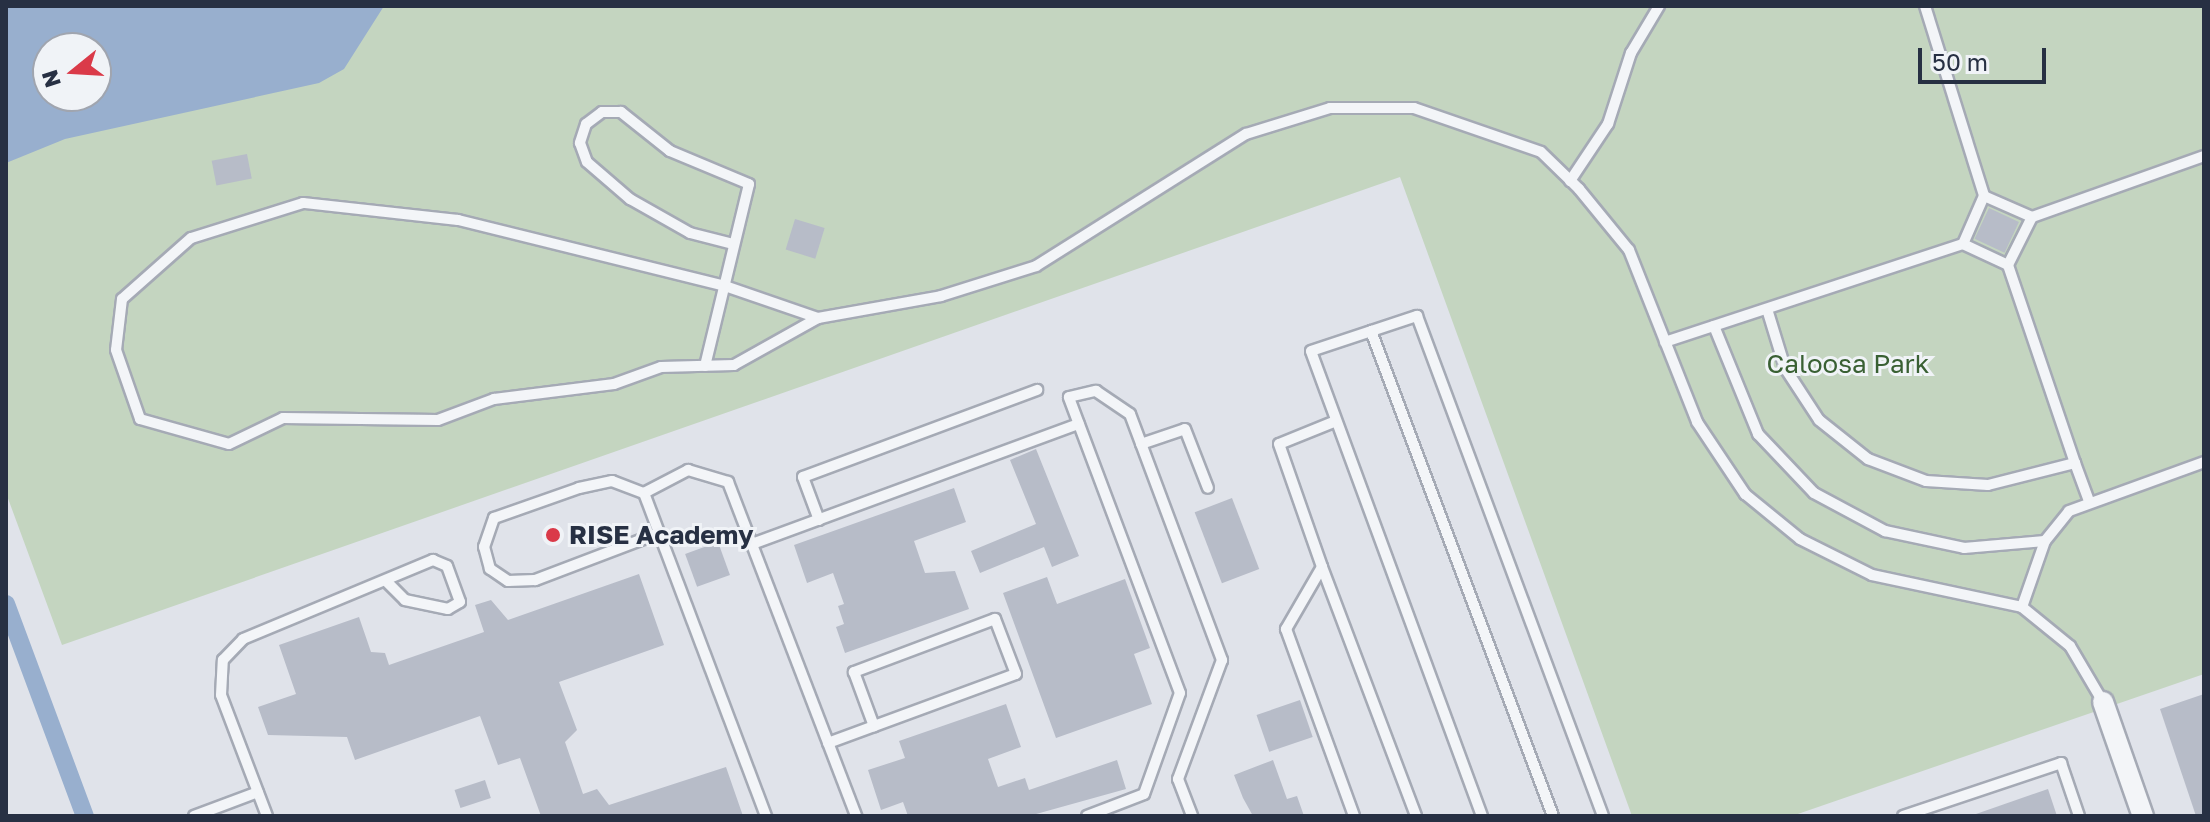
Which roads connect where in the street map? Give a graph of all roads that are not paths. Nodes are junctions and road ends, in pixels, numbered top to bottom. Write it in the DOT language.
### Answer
graph roads {
  1 [pos="1659,6"];
  2 [pos="1925,6"];
  3 [pos="2204,156"];
  4 [pos="1570,181"];
  5 [pos="1984,196"];
  6 [pos="2032,217"];
  7 [pos="733,244"];
  8 [pos="1963,244"];
  9 [pos="2008,265"];
  10 [pos="725,286"];
  11 [pos="1767,309"];
  12 [pos="818,318"];
  13 [pos="1714,326"];
  14 [pos="1371,331"];
  15 [pos="1665,342"];
  16 [pos="705,366"];
  17 [pos="1037,390"];
  18 [pos="1336,421"];
  19 [pos="1079,424"];
  20 [pos="1141,444"];
  21 [pos="2204,462"];
  22 [pos="2075,463"];
  23 [pos="1208,488"];
  24 [pos="644,493"];
  25 [pos="2089,501"];
  26 [pos="819,520"];
  27 [pos="659,533"];
  28 [pos="2045,541"];
  29 [pos="752,544"];
  30 [pos="1322,567"];
  31 [pos="386,581"];
  32 [pos="2022,607"];
  33 [pos="2103,702"];
  34 [pos="874,726"];
  35 [pos="828,743"];
  36 [pos="258,792"];
  37 [pos="214,812"];
  38 [pos="194,816"];
  39 [pos="267,816"];
  40 [pos="766,816"];
  41 [pos="856,816"];
  42 [pos="1087,816"];
  43 [pos="1192,816"];
  44 [pos="1354,816"];
  45 [pos="1416,816"];
  46 [pos="1482,816"];
  47 [pos="1553,816"];
  48 [pos="1603,816"];
  49 [pos="1903,816"];
  50 [pos="2079,816"];
  51 [pos="2143,816"];
  1 -- 4 [label="lane"];
  2 -- 5 [label="lane"];
  3 -- 6 [label="lane"];
  4 -- 12 [label="lane"];
  4 -- 15 [label="lane"];
  5 -- 6 [label="lane"];
  5 -- 8 [label="lane"];
  6 -- 9 [label="lane"];
  7 -- 7 [label="lane"];
  7 -- 10 [label="lane"];
  8 -- 9 [label="lane"];
  8 -- 11 [label="lane"];
  9 -- 22 [label="lane"];
  10 -- 12 [label="lane"];
  10 -- 16 [label="lane"];
  10 -- 16 [label="lane"];
  11 -- 13 [label="lane"];
  11 -- 22 [label="lane"];
  12 -- 16 [label="lane"];
  13 -- 15 [label="lane"];
  13 -- 28 [label="lane"];
  14 -- 18 [label="lane"];
  14 -- 47 [label="lane"];
  14 -- 48 [label="lane"];
  15 -- 32 [label="lane"];
  17 -- 26 [label="lane"];
  18 -- 30 [label="lane"];
  18 -- 46 [label="lane"];
  19 -- 20 [label="lane"];
  19 -- 26 [label="lane"];
  19 -- 42 [label="lane"];
  20 -- 23 [label="lane"];
  20 -- 43 [label="lane"];
  21 -- 25 [label="lane"];
  22 -- 25 [label="lane"];
  24 -- 27 [label="lane"];
  24 -- 27 [label="lane"];
  24 -- 29 [label="lane"];
  25 -- 28 [label="lane"];
  26 -- 29 [label="lane"];
  27 -- 40 [label="lane"];
  28 -- 32 [label="lane"];
  29 -- 35 [label="lane"];
  30 -- 44 [label="lane"];
  30 -- 45 [label="lane"];
  31 -- 31 [label="lane"];
  31 -- 36 [label="lane"];
  32 -- 33 [label="lane"];
  33 -- 51 [label="street"];
  34 -- 34 [label="lane"];
  34 -- 35 [label="lane"];
  35 -- 41 [label="lane"];
  36 -- 37 [label="lane"];
  36 -- 39 [label="lane"];
  37 -- 38 [label="lane"];
  49 -- 50 [label="lane"];
}
